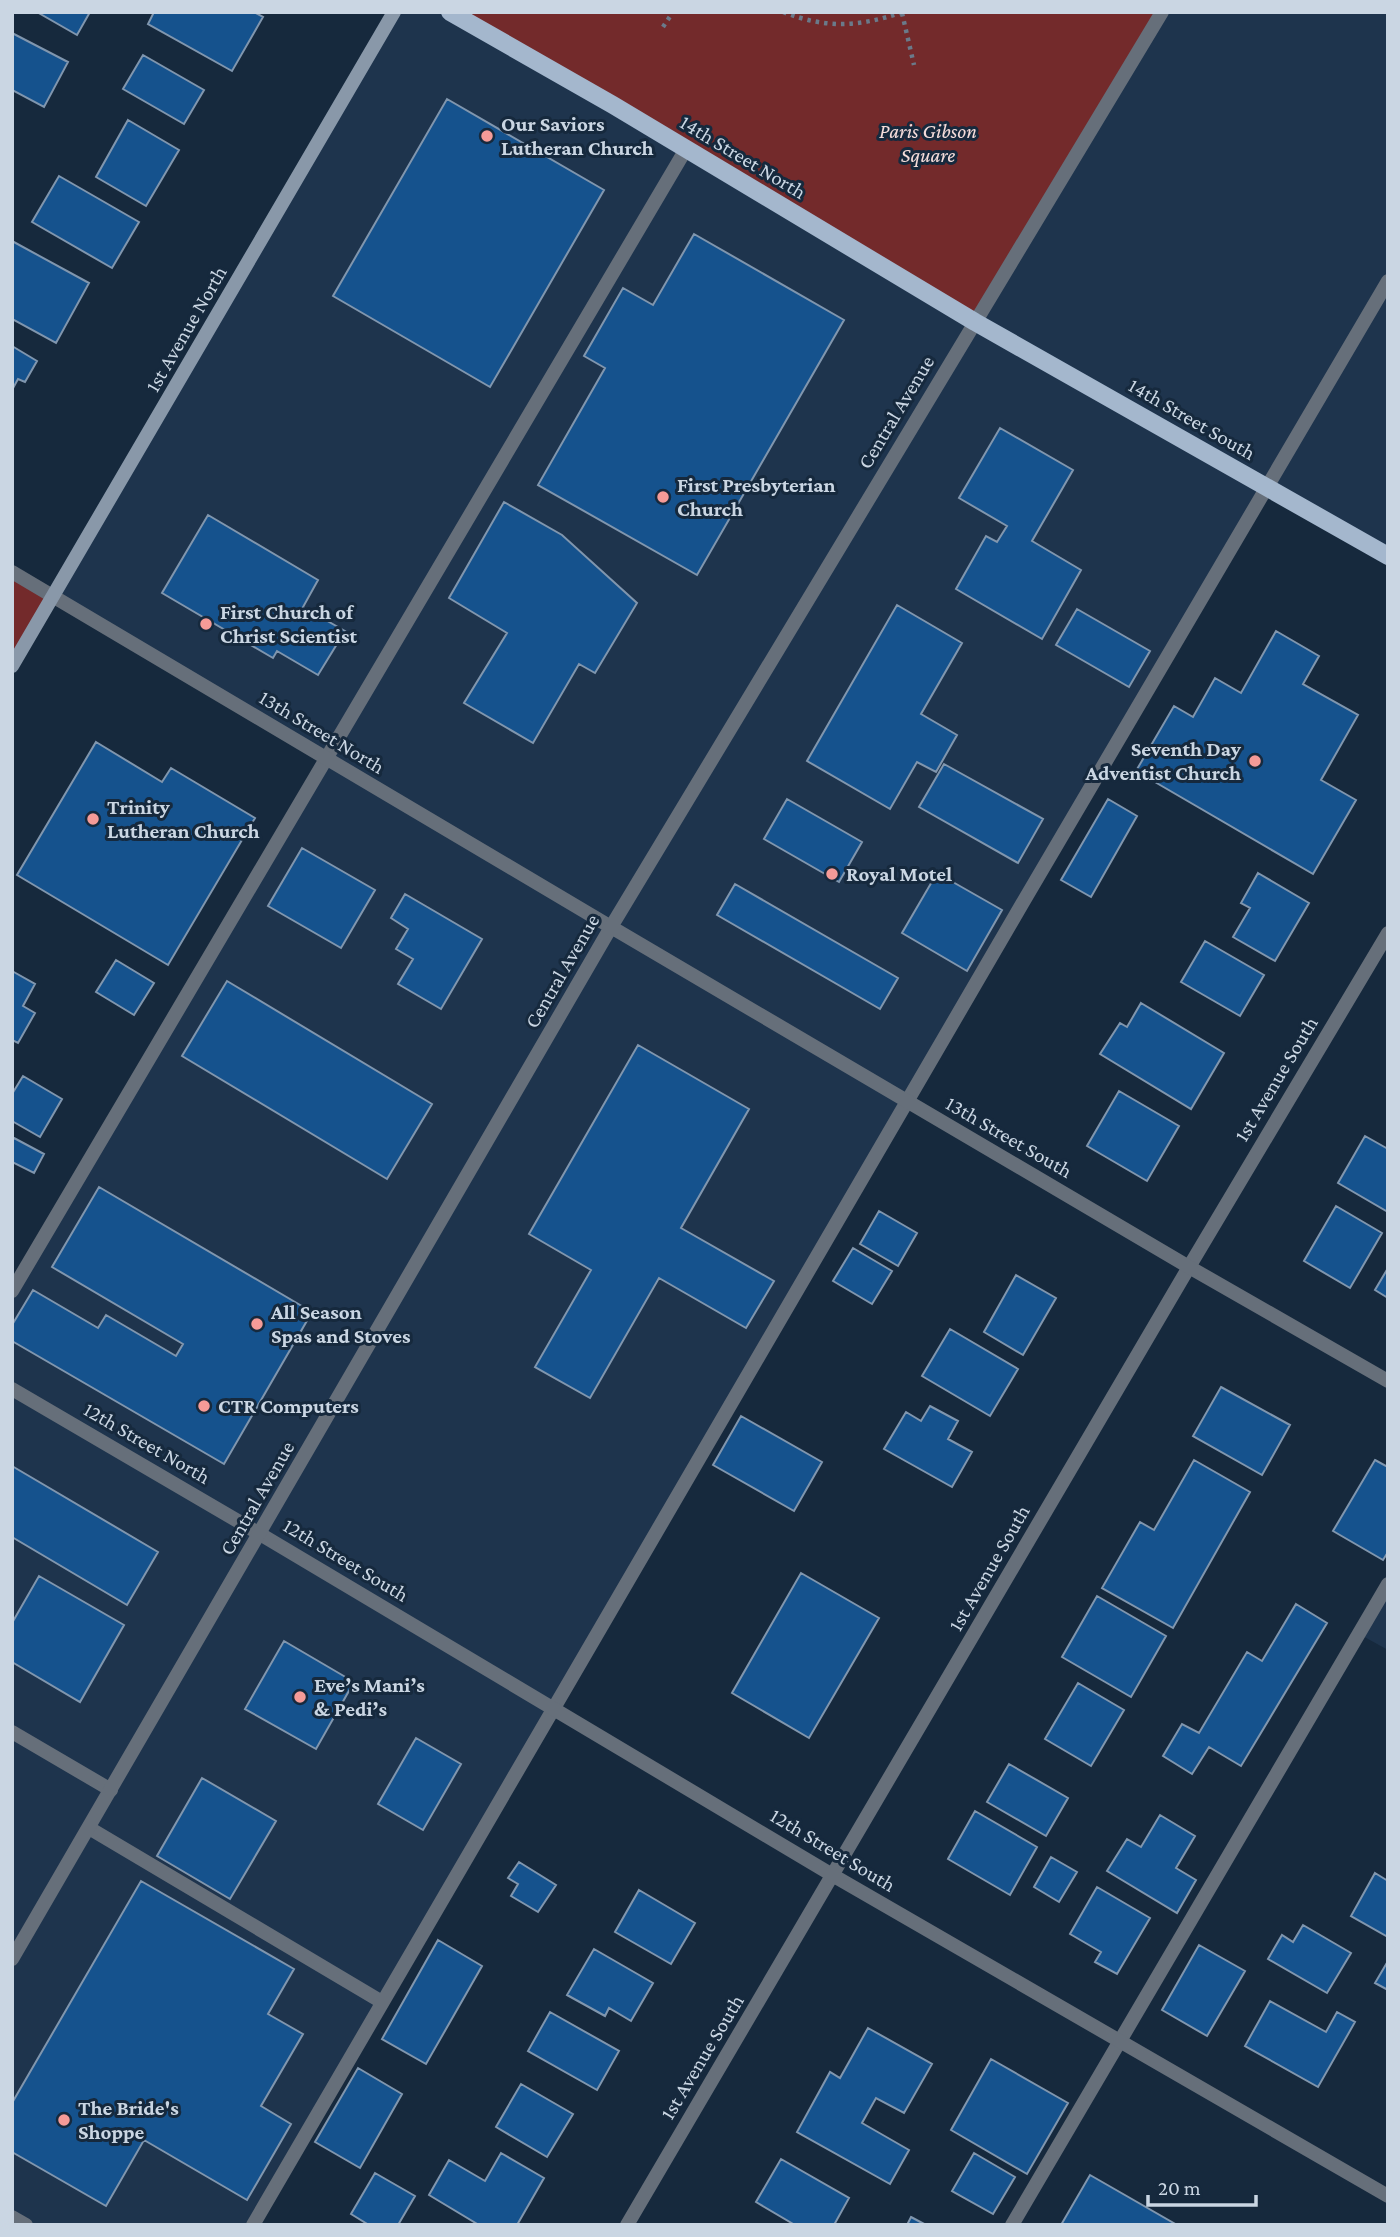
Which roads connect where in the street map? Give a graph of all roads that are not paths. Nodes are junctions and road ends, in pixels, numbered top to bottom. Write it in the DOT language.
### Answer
graph roads {
  1 [pos="394,12"];
  2 [pos="450,12"];
  3 [pos="1162,12"];
  4 [pos="686,149"];
  5 [pos="1388,281"];
  6 [pos="975,322"];
  7 [pos="1266,487"];
  8 [pos="1388,556"];
  9 [pos="12,572"];
  10 [pos="54,597"];
  11 [pos="12,666"];
  12 [pos="326,758"];
  13 [pos="611,927"];
  14 [pos="1388,933"];
  15 [pos="907,1101"];
  16 [pos="1189,1267"];
  17 [pos="12,1291"];
  18 [pos="1388,1381"];
  19 [pos="12,1389"];
  20 [pos="260,1534"];
  21 [pos="1388,1584"];
  22 [pos="554,1709"];
  23 [pos="12,1732"];
  24 [pos="111,1790"];
  25 [pos="89,1828"];
  26 [pos="834,1876"];
  27 [pos="12,1959"];
  28 [pos="382,2002"];
  29 [pos="1120,2041"];
  30 [pos="1388,2196"];
  31 [pos="12,2217"];
  32 [pos="26,2225"];
  33 [pos="253,2225"];
  34 [pos="627,2225"];
  35 [pos="1012,2225"];
  1 -- 10 [label="main road, 1st Avenue North"];
  2 -- 4 [label="main road, 14th Street North"];
  3 -- 6 [label="street, Central Avenue"];
  4 -- 6 [label="main road, 14th Street North"];
  4 -- 12 [label="street"];
  5 -- 7 [label="street"];
  6 -- 7 [label="main road, 14th Street South"];
  6 -- 13 [label="street, Central Avenue"];
  7 -- 8 [label="main road, 14th Street South"];
  7 -- 15 [label="street"];
  9 -- 10 [label="street, 13th Street North"];
  10 -- 11 [label="main road, 1st Avenue North"];
  10 -- 12 [label="street, 13th Street North"];
  12 -- 13 [label="street, 13th Street North"];
  12 -- 17 [label="street"];
  13 -- 15 [label="street, 13th Street South"];
  13 -- 20 [label="street, Central Avenue"];
  14 -- 16 [label="street, 1st Avenue South"];
  15 -- 16 [label="street, 13th Street South"];
  15 -- 22 [label="street"];
  16 -- 18 [label="street, 13th Street South"];
  16 -- 26 [label="street, 1st Avenue South"];
  19 -- 20 [label="street, 12th Street North"];
  20 -- 22 [label="street, 12th Street South"];
  20 -- 24 [label="street, Central Avenue"];
  21 -- 29 [label="street"];
  22 -- 26 [label="street, 12th Street South"];
  22 -- 28 [label="street"];
  23 -- 24 [label="street"];
  24 -- 25 [label="street, Central Avenue"];
  25 -- 27 [label="street, Central Avenue"];
  25 -- 28 [label="street"];
  26 -- 29 [label="street, 12th Street South"];
  26 -- 34 [label="street, 1st Avenue South"];
  28 -- 33 [label="street"];
  29 -- 30 [label="street, 12th Street South"];
  29 -- 35 [label="street"];
  31 -- 32 [label="street"];
}
